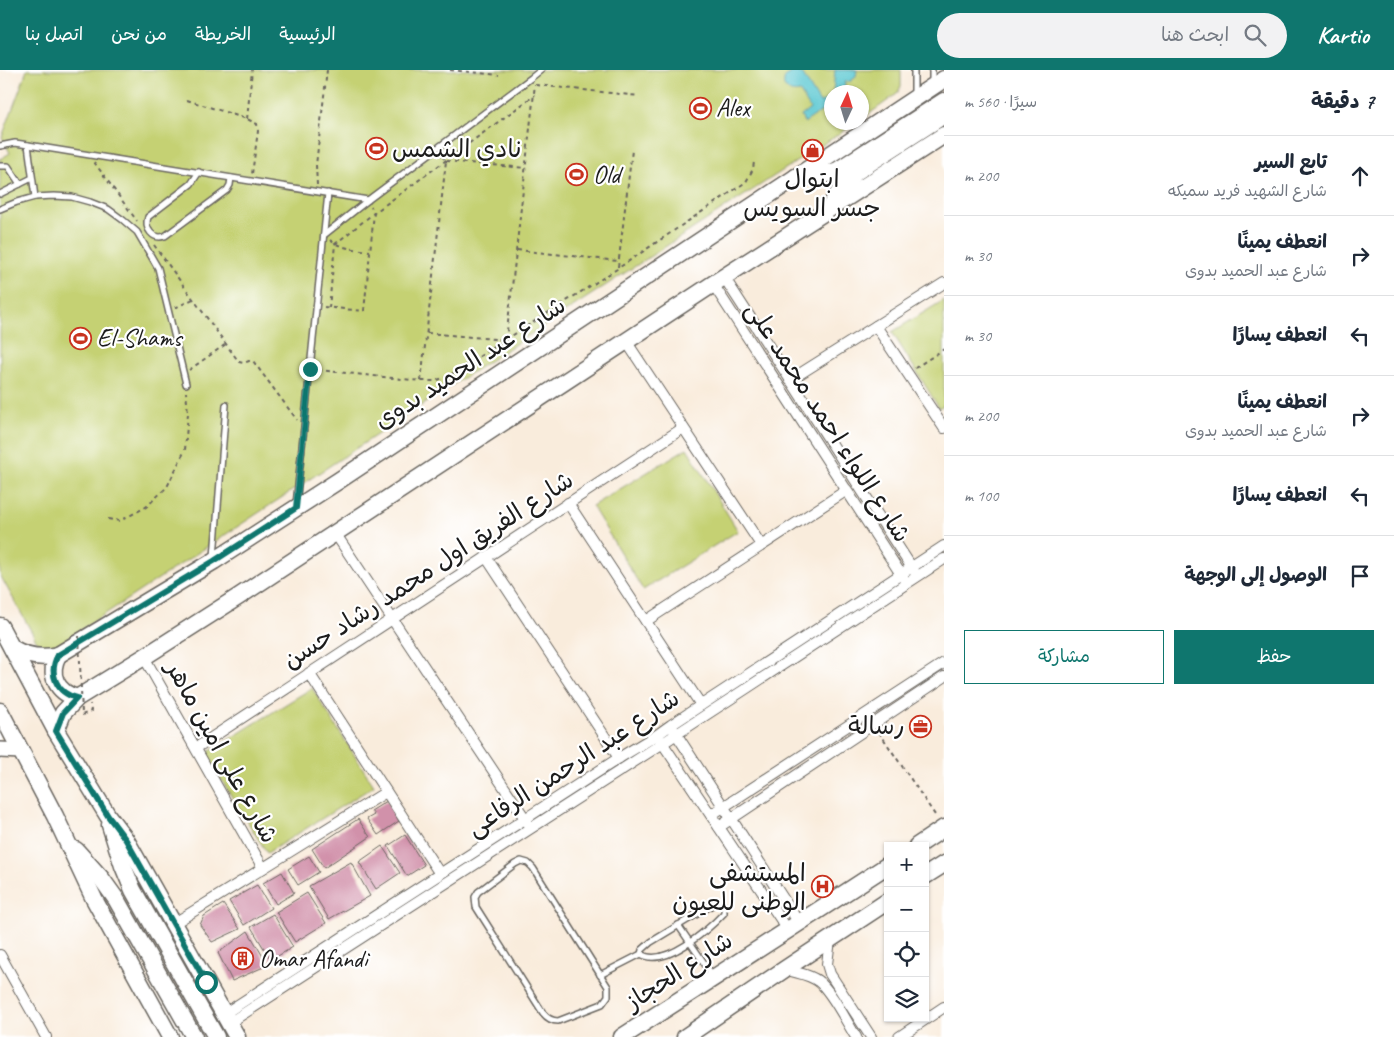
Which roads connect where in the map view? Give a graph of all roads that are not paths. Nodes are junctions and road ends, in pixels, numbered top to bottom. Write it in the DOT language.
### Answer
graph roads {
  1 [pos="541,70"];
  2 [pos="914,70"];
  3 [pos="932,70"];
  4 [pos="938,83"];
  5 [pos="914,100"];
  6 [pos="944,101"];
  7 [pos="944,115"];
  8 [pos="944,135"];
  9 [pos="28,145"];
  10 [pos="0,146"];
  11 [pos="0,166"];
  12 [pos="199,172"];
  13 [pos="796,177"];
  14 [pos="32,178"];
  15 [pos="231,178"];
  16 [pos="20,184"];
  17 [pos="328,193"];
  18 [pos="0,194"];
  19 [pos="35,197"];
  20 [pos="368,200"];
  21 [pos="0,209"];
  22 [pos="829,209"];
  23 [pos="324,235"];
  24 [pos="718,280"];
  25 [pos="944,283"];
  26 [pos="876,326"];
  27 [pos="626,341"];
  28 [pos="790,380"];
  29 [pos="186,384"];
  30 [pos="226,405"];
  31 [pos="943,425"];
  32 [pos="684,428"];
  33 [pos="846,490"];
  34 [pos="568,504"];
  35 [pos="296,508"];
  36 [pos="335,533"];
  37 [pos="761,545"];
  38 [pos="944,546"];
  39 [pos="486,558"];
  40 [pos="944,559"];
  41 [pos="214,561"];
  42 [pos="915,572"];
  43 [pos="904,579"];
  44 [pos="392,619"];
  45 [pos="646,621"];
  46 [pos="0,626"];
  47 [pos="12,648"];
  48 [pos="58,655"];
  49 [pos="144,657"];
  50 [pos="944,663"];
  51 [pos="309,673"];
  52 [pos="944,677"];
  53 [pos="77,698"];
  54 [pos="701,705"];
  55 [pos="0,711"];
  56 [pos="670,725"];
  57 [pos="56,731"];
  58 [pos="676,734"];
  59 [pos="660,739"];
  60 [pos="196,748"];
  61 [pos="0,750"];
  62 [pos="22,750"];
  63 [pos="620,758"];
  64 [pos="386,792"];
  65 [pos="723,807"];
  66 [pos="711,815"];
  67 [pos="108,816"];
  68 [pos="525,819"];
  69 [pos="731,819"];
  70 [pos="719,827"];
  71 [pos="531,828"];
  72 [pos="944,828"];
  73 [pos="65,840"];
  74 [pos="923,842"];
  75 [pos="944,864"];
  76 [pos="263,868"];
  77 [pos="884,868"];
  78 [pos="929,873"];
  79 [pos="440,874"];
  80 [pos="884,905"];
  81 [pos="173,924"];
  82 [pos="678,925"];
  83 [pos="794,927"];
  84 [pos="830,940"];
  85 [pos="690,942"];
  86 [pos="641,954"];
  87 [pos="0,955"];
  88 [pos="785,969"];
  89 [pos="600,976"];
  90 [pos="714,978"];
  91 [pos="944,1007"];
  92 [pos="230,1024"];
  93 [pos="46,1037"];
  94 [pos="170,1037"];
  95 [pos="194,1037"];
  96 [pos="216,1037"];
  97 [pos="622,1037"];
  98 [pos="685,1037"];
  99 [pos="856,1037"];
  100 [pos="871,1037"];
  101 [pos="898,1037"];
  1 -- 20 [label="lane"];
  2 -- 5 [label="lane"];
  3 -- 4 [label="lane"];
  4 -- 5 [label="main road, شارع عبد الحميد بدوى"];
  5 -- 13 [label="main road, شارع عبد الحميد بدوى"];
  6 -- 13 [label="main road"];
  7 -- 22 [label="main road"];
  8 -- 22 [label="main road"];
  9 -- 10 [label="lane"];
  9 -- 12 [label="lane"];
  9 -- 14 [label="lane"];
  11 -- 16 [label="lane"];
  12 -- 15 [label="lane"];
  12 -- 15 [label="lane"];
  13 -- 35 [label="main road, شارع عبد الحميد بدوى"];
  14 -- 16 [label="lane"];
  14 -- 19 [label="lane"];
  15 -- 17 [label="lane"];
  16 -- 18 [label="lane"];
  17 -- 20 [label="lane"];
  17 -- 23 [label="lane"];
  19 -- 21 [label="lane"];
  19 -- 29 [label="lane"];
  20 -- 23 [label="lane"];
  22 -- 24 [label="main road"];
  23 -- 35 [label="lane"];
  24 -- 27 [label="main road"];
  24 -- 28 [label="street, شارع اللواء احمد محمد على"];
  24 -- 33 [label="street, شارع اللواء احمد محمد على"];
  25 -- 26 [label="street"];
  26 -- 28 [label="street"];
  26 -- 31 [label="street"];
  27 -- 32 [label="street"];
  27 -- 36 [label="main road"];
  28 -- 42 [label="street, شارع اللواء احمد محمد على"];
  30 -- 41 [label="lane"];
  32 -- 34 [label="street, شارع الفريق اول محمد رشاد حسن"];
  32 -- 37 [label="street"];
  33 -- 37 [label="street"];
  33 -- 43 [label="street, شارع اللواء احمد محمد على"];
  34 -- 39 [label="street, شارع الفريق اول محمد رشاد حسن"];
  34 -- 45 [label="street"];
  35 -- 41 [label="main road, شارع عبد الحميد بدوى"];
  36 -- 44 [label="street"];
  36 -- 49 [label="main road"];
  37 -- 45 [label="street"];
  38 -- 42 [label="street, شارع عبد الرحمن الرفاعى"];
  39 -- 44 [label="street, شارع الفريق اول محمد رشاد حسن"];
  39 -- 63 [label="street"];
  40 -- 42 [label="street, شارع عبد الرحمن الرفاعى"];
  41 -- 48 [label="main road, شارع عبد الحميد بدوى"];
  42 -- 43 [label="street, شارع عبد الرحمن الرفاعى"];
  43 -- 54 [label="street, شارع عبد الرحمن الرفاعى"];
  43 -- 58 [label="street, شارع عبد الرحمن الرفاعى"];
  44 -- 51 [label="street, شارع الفريق اول محمد رشاد حسن"];
  44 -- 68 [label="street"];
  45 -- 54 [label="street"];
  46 -- 47 [label="main road"];
  47 -- 48 [label="main road, شارع عبد الحميد بدوى"];
  47 -- 57 [label="main road"];
  48 -- 53 [label="main road"];
  49 -- 53 [label="main road"];
  49 -- 60 [label="street, شارع على امين ماهر"];
  50 -- 65 [label="street"];
  51 -- 60 [label="street, شارع الفريق اول محمد رشاد حسن"];
  51 -- 64 [label="street"];
  52 -- 69 [label="street"];
  53 -- 57 [label="main road"];
  54 -- 56 [label="street, شارع عبد الرحمن الرفاعى"];
  55 -- 62 [label="main road"];
  56 -- 58 [label="street"];
  56 -- 59 [label="street, شارع عبد الرحمن الرفاعى"];
  57 -- 67 [label="main road"];
  58 -- 59 [label="street, شارع عبد الرحمن الرفاعى"];
  58 -- 65 [label="street"];
  59 -- 63 [label="street, شارع عبد الرحمن الرفاعى"];
  59 -- 66 [label="street"];
  59 -- 71 [label="street, شارع عبد الرحمن الرفاعى"];
  60 -- 76 [label="street, شارع على امين ماهر"];
  61 -- 62 [label="main road"];
  62 -- 73 [label="main road"];
  63 -- 68 [label="street, شارع عبد الرحمن الرفاعى"];
  64 -- 76 [label="street"];
  64 -- 79 [label="street"];
  65 -- 66 [label="street"];
  65 -- 69 [label="street"];
  66 -- 70 [label="street"];
  67 -- 81 [label="main road"];
  67 -- 96 [label="main road"];
  68 -- 71 [label="street"];
  68 -- 79 [label="street, شارع عبد الرحمن الرفاعى"];
  69 -- 70 [label="street"];
  69 -- 83 [label="street"];
  70 -- 83 [label="street"];
  71 -- 92 [label="street, شارع عبد الرحمن الرفاعى"];
  72 -- 74 [label="main road"];
  73 -- 94 [label="main road"];
  73 -- 95 [label="main road"];
  75 -- 78 [label="main road"];
  76 -- 81 [label="street"];
  77 -- 83 [label="main road, شارع الحجاز"];
  79 -- 92 [label="street, شارع عبد الرحمن الرفاعى"];
  80 -- 84 [label="main road"];
  81 -- 92 [label="main road"];
  82 -- 85 [label="lane"];
  82 -- 85 [label="lane"];
  82 -- 86 [label="lane"];
  83 -- 90 [label="main road, شارع الحجاز"];
  84 -- 88 [label="main road"];
  84 -- 100 [label="street"];
  85 -- 86 [label="lane"];
  85 -- 90 [label="lane"];
  86 -- 89 [label="lane"];
  87 -- 93 [label="street"];
  88 -- 98 [label="main road"];
  88 -- 99 [label="street"];
  89 -- 89 [label="lane"];
  90 -- 97 [label="main road, شارع الحجاز"];
  91 -- 101 [label="street"];
}
